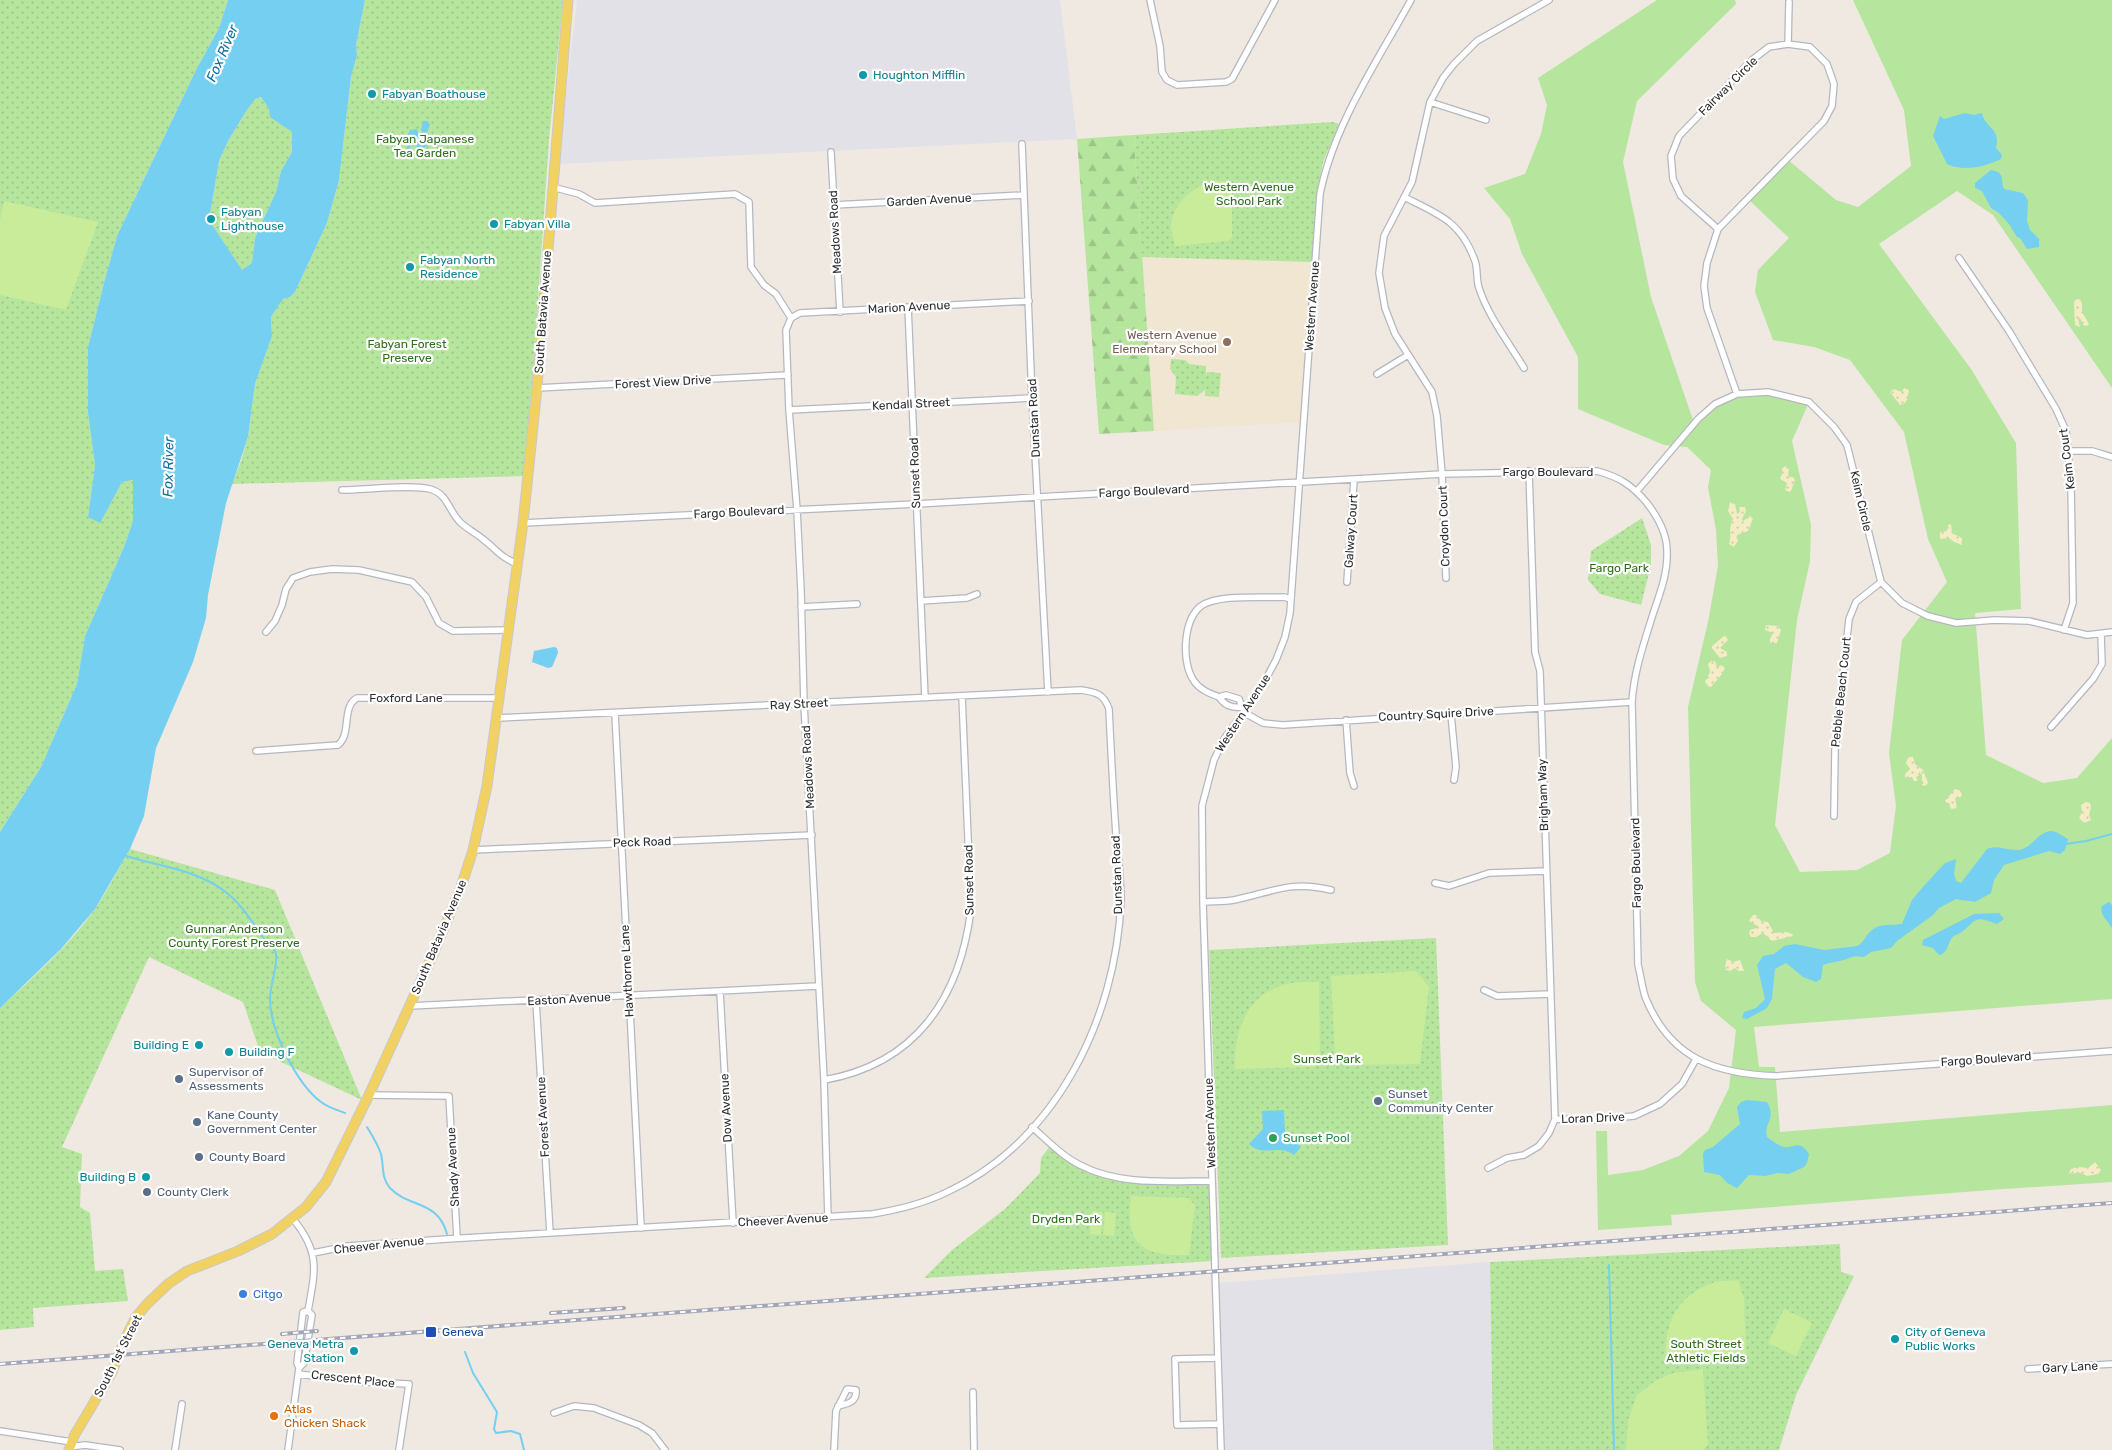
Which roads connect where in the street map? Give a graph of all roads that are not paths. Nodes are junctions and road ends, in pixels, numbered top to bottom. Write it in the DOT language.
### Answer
graph roads {
  1 [pos="568,0"];
  2 [pos="1150,0"];
  3 [pos="1275,0"];
  4 [pos="1411,0"];
  5 [pos="1550,0"];
  6 [pos="1789,2"];
  7 [pos="1788,44"];
  8 [pos="1430,102"];
  9 [pos="1486,120"];
  10 [pos="1022,144"];
  11 [pos="831,152"];
  12 [pos="552,187"];
  13 [pos="1024,195"];
  14 [pos="1404,197"];
  15 [pos="834,205"];
  16 [pos="1718,229"];
  17 [pos="1959,258"];
  18 [pos="1029,301"];
  19 [pos="908,307"];
  20 [pos="840,312"];
  21 [pos="791,318"];
  22 [pos="1408,355"];
  23 [pos="1524,368"];
  24 [pos="1377,374"];
  25 [pos="788,375"];
  26 [pos="537,388"];
  27 [pos="1736,394"];
  28 [pos="1032,398"];
  29 [pos="912,405"];
  30 [pos="789,410"];
  31 [pos="2068,451"];
  32 [pos="2112,456"];
  33 [pos="1529,471"];
  34 [pos="1442,474"];
  35 [pos="1354,480"];
  36 [pos="1300,483"];
  37 [pos="342,490"];
  38 [pos="1637,491"];
  39 [pos="1038,496"];
  40 [pos="916,504"];
  41 [pos="797,510"];
  42 [pos="523,523"];
  43 [pos="518,564"];
  44 [pos="1446,578"];
  45 [pos="1347,582"];
  46 [pos="1881,582"];
  47 [pos="977,594"];
  48 [pos="1291,599"];
  49 [pos="921,601"];
  50 [pos="858,604"];
  51 [pos="801,607"];
  52 [pos="508,630"];
  53 [pos="2064,630"];
  54 [pos="266,632"];
  55 [pos="2112,632"];
  56 [pos="2101,634"];
  57 [pos="1048,692"];
  58 [pos="1100,694"];
  59 [pos="962,696"];
  60 [pos="1219,697"];
  61 [pos="500,698"];
  62 [pos="926,698"];
  63 [pos="1632,702"];
  64 [pos="804,704"];
  65 [pos="1541,708"];
  66 [pos="1243,712"];
  67 [pos="615,713"];
  68 [pos="1452,714"];
  69 [pos="497,718"];
  70 [pos="1346,720"];
  71 [pos="2051,727"];
  72 [pos="256,751"];
  73 [pos="1454,780"];
  74 [pos="1354,786"];
  75 [pos="1834,816"];
  76 [pos="812,835"];
  77 [pos="620,843"];
  78 [pos="473,850"];
  79 [pos="1545,871"];
  80 [pos="1435,883"];
  81 [pos="1331,890"];
  82 [pos="1203,902"];
  83 [pos="818,986"];
  84 [pos="1484,990"];
  85 [pos="720,992"];
  86 [pos="1550,994"];
  87 [pos="628,996"];
  88 [pos="536,1001"];
  89 [pos="410,1006"];
  90 [pos="2112,1051"];
  91 [pos="1696,1059"];
  92 [pos="824,1080"];
  93 [pos="369,1095"];
  94 [pos="1555,1119"];
  95 [pos="1032,1127"];
  96 [pos="1488,1168"];
  97 [pos="1212,1181"];
  98 [pos="828,1218"];
  99 [pos="293,1219"];
  100 [pos="733,1223"];
  101 [pos="641,1228"];
  102 [pos="550,1233"];
  103 [pos="457,1238"];
  104 [pos="238,1251"];
  105 [pos="313,1253"];
  106 [pos="1218,1358"];
  107 [pos="2112,1364"];
  108 [pos="2028,1369"];
  109 [pos="299,1370"];
  110 [pos="973,1392"];
  111 [pos="182,1404"];
  112 [pos="838,1406"];
  113 [pos="554,1413"];
  114 [pos="1220,1424"];
  115 [pos="0,1431"];
  116 [pos="71,1444"];
  117 [pos="85,1445"];
  118 [pos="120,1450"];
  119 [pos="175,1450"];
  120 [pos="288,1450"];
  121 [pos="399,1450"];
  122 [pos="665,1450"];
  123 [pos="834,1450"];
  124 [pos="974,1450"];
  125 [pos="1221,1450"];
  1 -- 12 [label="main road, South Batavia Avenue"];
  2 -- 3 [label="street"];
  4 -- 36 [label="street, Western Avenue"];
  5 -- 8 [label="street, Croydon Court"];
  6 -- 7 [label="street"];
  7 -- 16 [label="street, Fairway Circle"];
  7 -- 16 [label="street, Fairway Circle"];
  8 -- 9 [label="street"];
  8 -- 14 [label="street, Croydon Court"];
  10 -- 13 [label="street, Dunstan Road"];
  11 -- 15 [label="street, Meadows Road"];
  12 -- 21 [label="street"];
  12 -- 26 [label="main road, South Batavia Avenue"];
  13 -- 15 [label="street, Garden Avenue"];
  13 -- 18 [label="street, Dunstan Road"];
  14 -- 22 [label="street, Croydon Court"];
  14 -- 23 [label="street"];
  15 -- 20 [label="street, Meadows Road"];
  16 -- 27 [label="street, Fairway Circle"];
  17 -- 31 [label="street, Keim Court"];
  18 -- 19 [label="street, Marion Avenue"];
  18 -- 28 [label="street, Dunstan Road"];
  19 -- 20 [label="street, Marion Avenue"];
  19 -- 29 [label="street, Sunset Road"];
  20 -- 21 [label="street, Marion Avenue"];
  21 -- 25 [label="street, Meadows Road"];
  22 -- 24 [label="street"];
  22 -- 34 [label="street, Croydon Court"];
  25 -- 26 [label="street, Forest View Drive"];
  25 -- 30 [label="street, Meadows Road"];
  26 -- 42 [label="main road, South Batavia Avenue"];
  27 -- 38 [label="street, Keim Circle"];
  27 -- 46 [label="street, Keim Circle"];
  28 -- 29 [label="street, Kendall Street"];
  28 -- 39 [label="street, Dunstan Road"];
  29 -- 30 [label="street, Kendall Street"];
  29 -- 40 [label="street, Sunset Road"];
  30 -- 41 [label="street, Meadows Road"];
  31 -- 32 [label="street"];
  31 -- 53 [label="street, Keim Court"];
  33 -- 34 [label="street, Fargo Boulevard"];
  33 -- 38 [label="street, Fargo Boulevard"];
  33 -- 65 [label="street, Brigham Way"];
  34 -- 35 [label="street, Fargo Boulevard"];
  34 -- 44 [label="street, Croydon Court"];
  35 -- 36 [label="street, Fargo Boulevard"];
  35 -- 45 [label="street, Galway Court"];
  36 -- 39 [label="street, Fargo Boulevard"];
  36 -- 48 [label="street, Western Avenue"];
  37 -- 43 [label="street"];
  38 -- 63 [label="street, Fargo Boulevard"];
  39 -- 40 [label="street, Fargo Boulevard"];
  39 -- 57 [label="street, Dunstan Road"];
  40 -- 41 [label="street, Fargo Boulevard"];
  40 -- 49 [label="street, Sunset Road"];
  41 -- 42 [label="street, Fargo Boulevard"];
  41 -- 51 [label="street, Meadows Road"];
  42 -- 43 [label="main road, South Batavia Avenue"];
  43 -- 52 [label="main road, South Batavia Avenue"];
  46 -- 53 [label="street"];
  46 -- 75 [label="street, Pebble Beach Court"];
  47 -- 49 [label="street"];
  48 -- 60 [label="street"];
  48 -- 66 [label="street, Western Avenue"];
  49 -- 62 [label="street, Sunset Road"];
  50 -- 51 [label="street"];
  51 -- 64 [label="street, Meadows Road"];
  52 -- 54 [label="street"];
  52 -- 61 [label="main road, South Batavia Avenue"];
  53 -- 56 [label="street"];
  55 -- 56 [label="street"];
  56 -- 71 [label="street"];
  57 -- 58 [label="street, Ray Street"];
  57 -- 59 [label="street, Ray Street"];
  58 -- 95 [label="street, Dunstan Road"];
  59 -- 62 [label="street, Ray Street"];
  59 -- 92 [label="street, Sunset Road"];
  61 -- 69 [label="main road, South Batavia Avenue"];
  61 -- 72 [label="street, Foxford Lane"];
  62 -- 64 [label="street, Ray Street"];
  63 -- 65 [label="street, Country Squire Drive"];
  63 -- 91 [label="street, Fargo Boulevard"];
  64 -- 67 [label="street, Ray Street"];
  64 -- 76 [label="street, Meadows Road"];
  65 -- 68 [label="street, Country Squire Drive"];
  65 -- 79 [label="street, Brigham Way"];
  66 -- 70 [label="street, Country Squire Drive"];
  66 -- 82 [label="street, Western Avenue"];
  67 -- 69 [label="street, Ray Street"];
  67 -- 77 [label="street, Hawthorne Lane"];
  68 -- 70 [label="street, Country Squire Drive"];
  68 -- 73 [label="street"];
  69 -- 78 [label="main road, South Batavia Avenue"];
  70 -- 74 [label="street"];
  76 -- 77 [label="street, Peck Road"];
  76 -- 83 [label="street, Meadows Road"];
  77 -- 78 [label="street, Peck Road"];
  77 -- 87 [label="street, Hawthorne Lane"];
  78 -- 89 [label="main road, South Batavia Avenue"];
  79 -- 80 [label="street"];
  79 -- 86 [label="street, Brigham Way"];
  81 -- 82 [label="street"];
  82 -- 97 [label="street, Western Avenue"];
  83 -- 85 [label="street, Easton Avenue"];
  83 -- 92 [label="street, Meadows Road"];
  84 -- 86 [label="street"];
  85 -- 87 [label="street, Easton Avenue"];
  85 -- 100 [label="street, Dow Avenue"];
  86 -- 94 [label="street, Brigham Way"];
  87 -- 88 [label="street, Easton Avenue"];
  87 -- 101 [label="street, Hawthorne Lane"];
  88 -- 89 [label="street, Easton Avenue"];
  88 -- 102 [label="street, Forest Avenue"];
  89 -- 93 [label="main road, South Batavia Avenue"];
  90 -- 91 [label="street, Fargo Boulevard"];
  91 -- 94 [label="street, Loran Drive"];
  92 -- 98 [label="street, Meadows Road"];
  93 -- 99 [label="main road, South Batavia Avenue"];
  93 -- 103 [label="street, Shady Avenue"];
  94 -- 96 [label="street"];
  95 -- 97 [label="street"];
  95 -- 98 [label="street, Cheever Avenue"];
  97 -- 106 [label="street, Western Avenue"];
  98 -- 100 [label="street, Cheever Avenue"];
  99 -- 104 [label="main road, South Batavia Avenue"];
  99 -- 105 [label="street"];
  100 -- 101 [label="street, Cheever Avenue"];
  101 -- 102 [label="street, Cheever Avenue"];
  102 -- 103 [label="street, Cheever Avenue"];
  103 -- 105 [label="street, Cheever Avenue"];
  104 -- 116 [label="main road, South 1st Street"];
  105 -- 109 [label="street"];
  106 -- 114 [label="street, Western Avenue"];
  106 -- 114 [label="street"];
  107 -- 108 [label="street, Gary Lane"];
  109 -- 120 [label="street"];
  109 -- 121 [label="street, Crescent Place"];
  110 -- 124 [label="street"];
  111 -- 119 [label="street"];
  112 -- 112 [label="street"];
  112 -- 123 [label="street"];
  113 -- 122 [label="street"];
  114 -- 125 [label="street, Western Avenue"];
  115 -- 116 [label="street"];
  116 -- 117 [label="street"];
  116 -- 117 [label="street"];
  117 -- 118 [label="street"];
}
